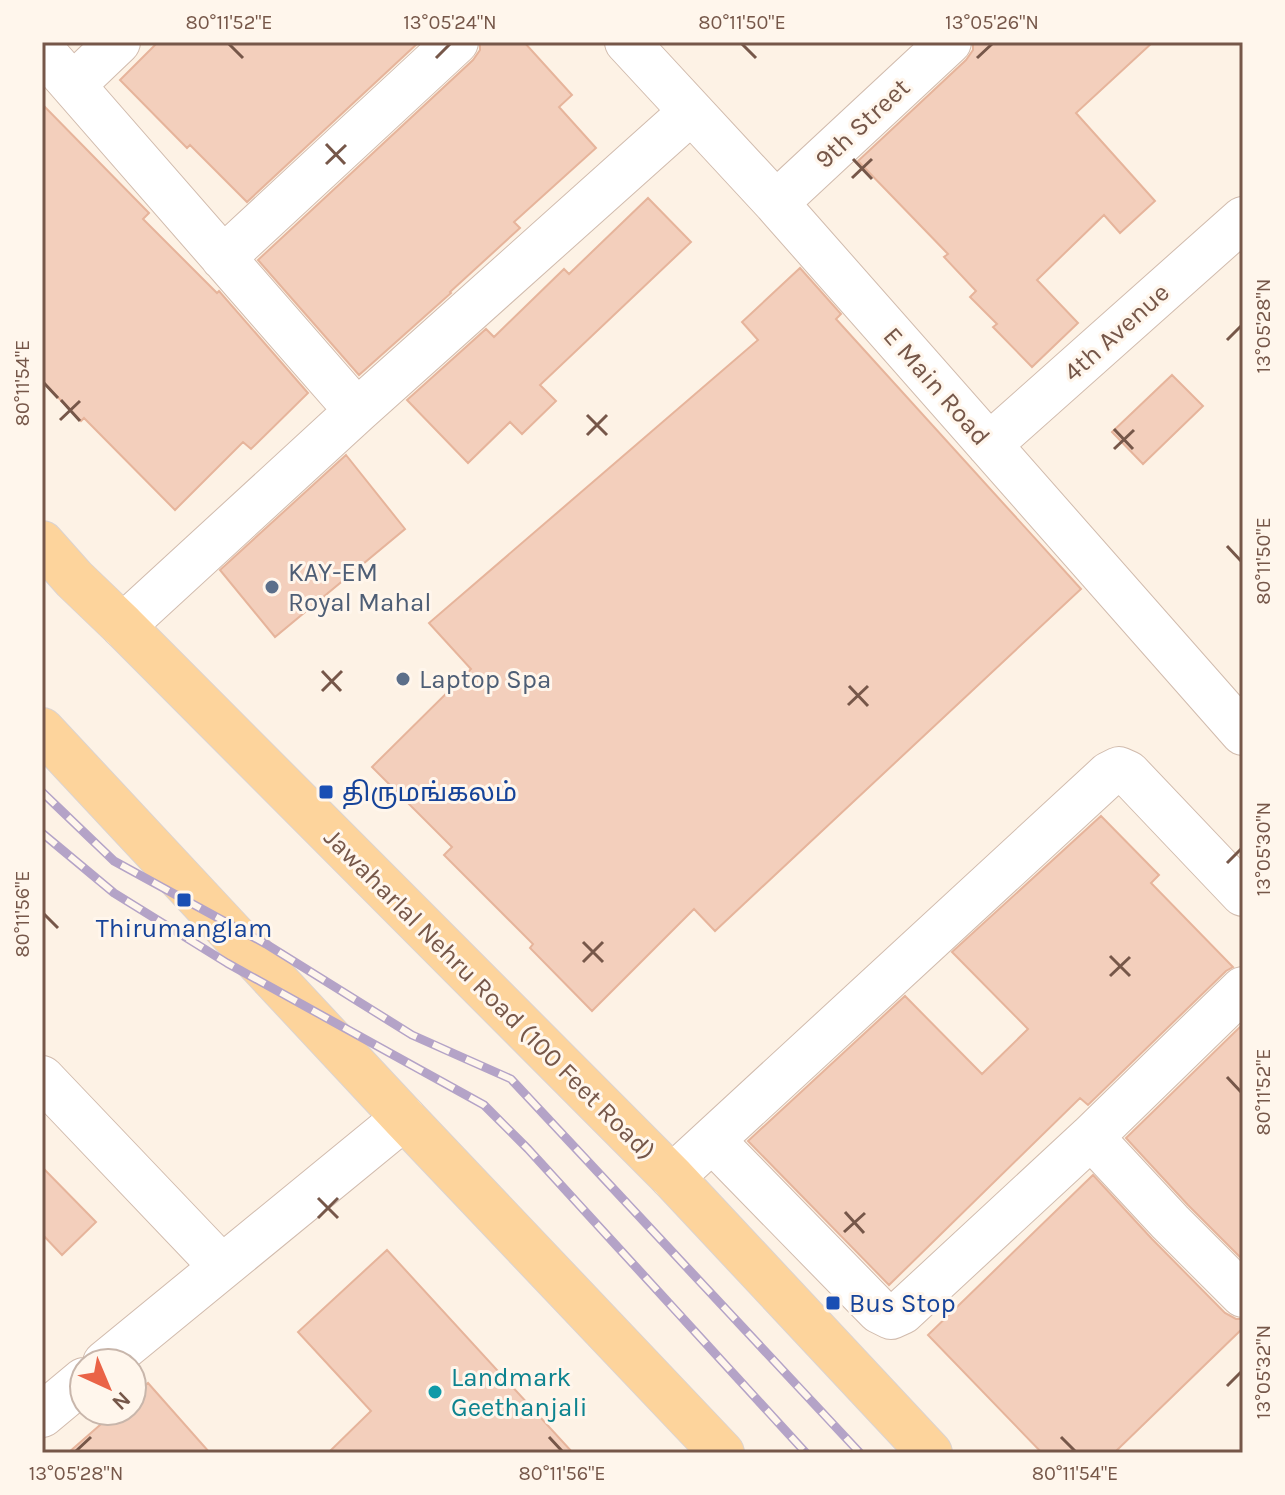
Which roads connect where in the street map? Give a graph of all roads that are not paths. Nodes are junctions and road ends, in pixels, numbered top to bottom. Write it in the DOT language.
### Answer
graph roads {
  1 [pos="118,42"];
  2 [pos="456,42"];
  3 [pos="627,42"];
  4 [pos="949,42"];
  5 [pos="42,50"];
  6 [pos="73,85"];
  7 [pos="691,112"];
  8 [pos="776,203"];
  9 [pos="1243,219"];
  10 [pos="223,258"];
  11 [pos="357,411"];
  12 [pos="989,445"];
  13 [pos="42,543"];
  14 [pos="58,574"];
  15 [pos="123,626"];
  16 [pos="42,730"];
  17 [pos="1243,732"];
  18 [pos="1243,894"];
  19 [pos="1243,989"];
  20 [pos="42,1078"];
  21 [pos="404,1118"];
  22 [pos="1091,1137"];
  23 [pos="712,1140"];
  24 [pos="672,1177"];
  25 [pos="222,1267"];
  26 [pos="1243,1295"];
  27 [pos="124,1347"];
  28 [pos="68,1393"];
  29 [pos="42,1415"];
  30 [pos="722,1453"];
  31 [pos="930,1453"];
  1 -- 6 [label="street"];
  2 -- 10 [label="street"];
  3 -- 7 [label="street, E Main Road"];
  4 -- 8 [label="street, 9th Street"];
  5 -- 6 [label="street"];
  6 -- 10 [label="street"];
  7 -- 8 [label="street, E Main Road"];
  7 -- 11 [label="street"];
  8 -- 12 [label="street, E Main Road"];
  9 -- 12 [label="street, 4th Avenue"];
  10 -- 11 [label="street"];
  11 -- 15 [label="street"];
  12 -- 17 [label="street, E Main Road"];
  13 -- 14 [label="main road, Jawaharlal Nehru Road (100 Feet Road)"];
  14 -- 15 [label="main road, Jawaharlal Nehru Road (100 Feet Road)"];
  15 -- 24 [label="main road, Jawaharlal Nehru Road (100 Feet Road)"];
  16 -- 21 [label="main road"];
  18 -- 23 [label="street"];
  19 -- 22 [label="street"];
  20 -- 25 [label="street"];
  21 -- 25 [label="street"];
  21 -- 30 [label="main road"];
  22 -- 23 [label="street"];
  22 -- 26 [label="street"];
  23 -- 24 [label="street"];
  24 -- 31 [label="main road, Jawaharlal Nehru Road (100 Feet Road)"];
  25 -- 27 [label="street"];
  28 -- 29 [label="street"];
}
